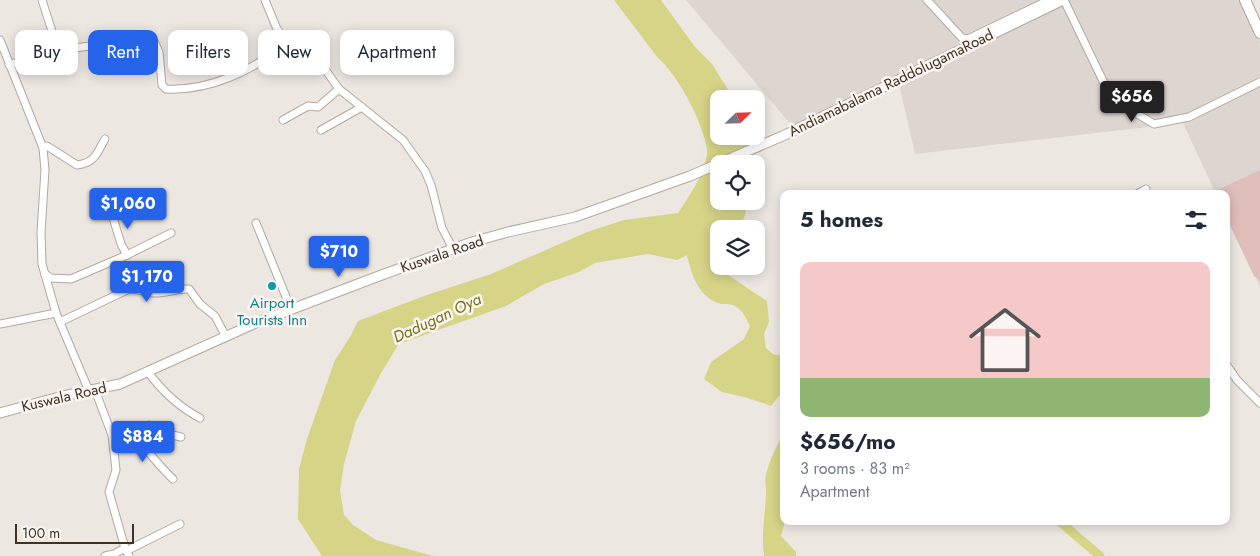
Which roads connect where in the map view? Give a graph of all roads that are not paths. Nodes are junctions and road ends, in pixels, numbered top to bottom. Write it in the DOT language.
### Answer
graph roads {
  1 [pos="42,0"];
  2 [pos="265,0"];
  3 [pos="927,0"];
  4 [pos="1049,0"];
  5 [pos="1063,0"];
  6 [pos="1245,0"];
  7 [pos="52,30"];
  8 [pos="278,30"];
  9 [pos="1260,33"];
  10 [pos="0,40"];
  11 [pos="78,47"];
  12 [pos="15,63"];
  13 [pos="258,63"];
  14 [pos="9,65"];
  15 [pos="329,75"];
  16 [pos="1260,82"];
  17 [pos="339,89"];
  18 [pos="362,106"];
  19 [pos="283,120"];
  20 [pos="321,130"];
  21 [pos="105,139"];
  22 [pos="43,148"];
  23 [pos="690,176"];
  24 [pos="111,211"];
  25 [pos="256,223"];
  26 [pos="171,233"];
  27 [pos="453,249"];
  28 [pos="127,255"];
  29 [pos="45,273"];
  30 [pos="292,309"];
  31 [pos="56,313"];
  32 [pos="60,322"];
  33 [pos="0,324"];
  34 [pos="226,336"];
  35 [pos="1230,370"];
  36 [pos="148,372"];
  37 [pos="92,390"];
  38 [pos="1260,403"];
  39 [pos="0,413"];
  40 [pos="200,418"];
  41 [pos="130,430"];
  42 [pos="112,435"];
  43 [pos="181,437"];
  44 [pos="173,479"];
  45 [pos="180,524"];
  46 [pos="127,551"];
  47 [pos="105,556"];
  1 -- 7 [label="street"];
  2 -- 8 [label="street"];
  3 -- 4 [label="street"];
  5 -- 16 [label="street"];
  5 -- 23 [label="street, Andiamabalama RaddolugamaRoad"];
  6 -- 9 [label="main road"];
  10 -- 14 [label="street"];
  11 -- 13 [label="street"];
  12 -- 14 [label="street"];
  14 -- 22 [label="street"];
  15 -- 17 [label="street"];
  17 -- 18 [label="street"];
  17 -- 19 [label="street"];
  18 -- 20 [label="street"];
  18 -- 27 [label="street"];
  21 -- 22 [label="street"];
  22 -- 29 [label="street"];
  23 -- 27 [label="street, Kuswala Road"];
  24 -- 28 [label="street"];
  25 -- 30 [label="street"];
  26 -- 28 [label="street"];
  27 -- 30 [label="street, Kuswala Road"];
  28 -- 29 [label="street"];
  29 -- 31 [label="street"];
  30 -- 34 [label="street, Kuswala Road"];
  31 -- 32 [label="street"];
  31 -- 33 [label="street"];
  32 -- 34 [label="street"];
  32 -- 37 [label="street"];
  34 -- 36 [label="street, Kuswala Road"];
  35 -- 38 [label="street"];
  36 -- 37 [label="street, Kuswala Road"];
  36 -- 40 [label="street"];
  37 -- 39 [label="street, Kuswala Road"];
  37 -- 42 [label="street"];
  41 -- 42 [label="street"];
  41 -- 43 [label="street"];
  41 -- 44 [label="street"];
  42 -- 46 [label="street"];
  45 -- 46 [label="street"];
  46 -- 47 [label="street"];
}
